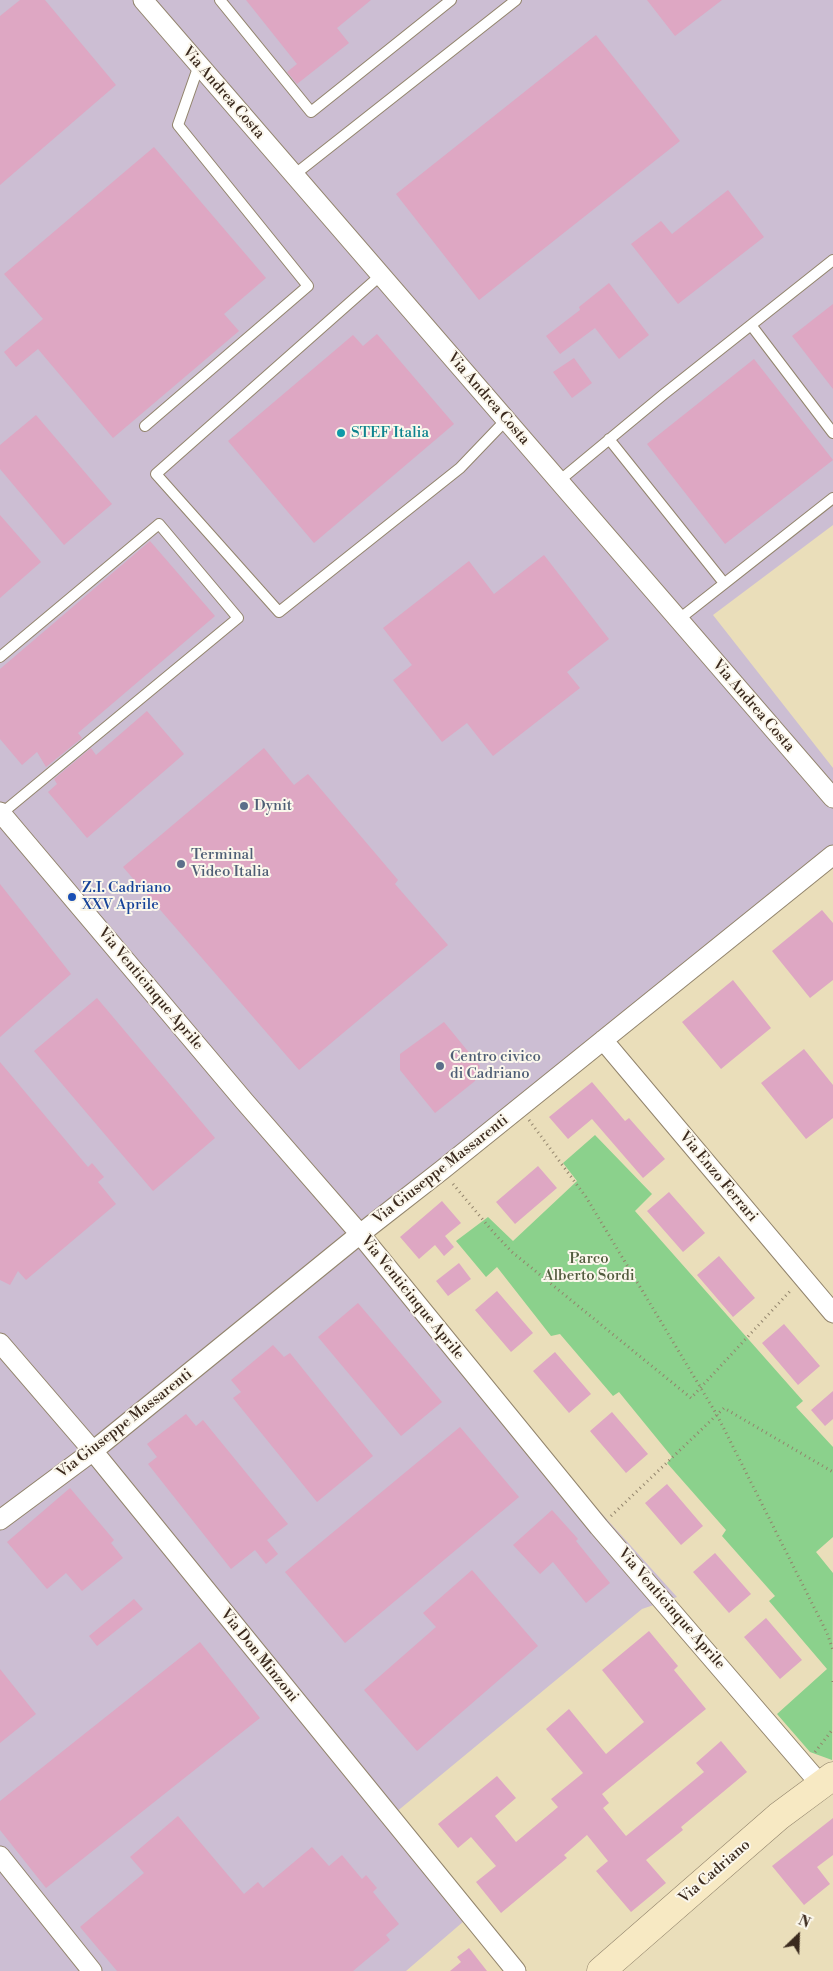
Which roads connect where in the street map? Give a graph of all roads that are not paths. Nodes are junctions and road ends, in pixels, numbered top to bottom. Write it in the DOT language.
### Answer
graph roads {
  1 [pos="143,0"];
  2 [pos="220,0"];
  3 [pos="451,0"];
  4 [pos="516,0"];
  5 [pos="199,65"];
  6 [pos="294,174"];
  7 [pos="833,260"];
  8 [pos="381,275"];
  9 [pos="751,325"];
  10 [pos="506,420"];
  11 [pos="145,426"];
  12 [pos="833,433"];
  13 [pos="610,439"];
  14 [pos="559,481"];
  15 [pos="833,498"];
  16 [pos="724,583"];
  17 [pos="678,620"];
  18 [pos="0,657"];
  19 [pos="833,798"];
  20 [pos="1,813"];
  21 [pos="833,855"];
  22 [pos="603,1040"];
  23 [pos="360,1234"];
  24 [pos="833,1312"];
  25 [pos="0,1343"];
  26 [pos="93,1451"];
  27 [pos="0,1520"];
  28 [pos="820,1776"];
  29 [pos="0,1856"];
  30 [pos="92,1971"];
  31 [pos="516,1971"];
  32 [pos="601,1971"];
  1 -- 5 [label="street, Via Andrea Costa"];
  2 -- 3 [label="lane"];
  4 -- 6 [label="lane"];
  5 -- 6 [label="street, Via Andrea Costa"];
  5 -- 11 [label="lane"];
  6 -- 8 [label="street, Via Andrea Costa"];
  7 -- 9 [label="lane"];
  8 -- 10 [label="street, Via Andrea Costa"];
  8 -- 10 [label="lane"];
  9 -- 12 [label="lane"];
  9 -- 13 [label="lane"];
  10 -- 14 [label="street, Via Andrea Costa"];
  13 -- 14 [label="lane"];
  13 -- 16 [label="lane"];
  14 -- 17 [label="street, Via Andrea Costa"];
  15 -- 16 [label="lane"];
  16 -- 17 [label="lane"];
  17 -- 19 [label="street, Via Andrea Costa"];
  18 -- 20 [label="lane"];
  20 -- 23 [label="street, Via Venticinque Aprile"];
  21 -- 22 [label="street, Via Giuseppe Massarenti"];
  22 -- 23 [label="street, Via Giuseppe Massarenti"];
  22 -- 24 [label="street, Via Enzo Ferrari"];
  23 -- 26 [label="street, Via Giuseppe Massarenti"];
  23 -- 28 [label="street, Via Venticinque Aprile"];
  25 -- 26 [label="street, Via Don Minzoni"];
  26 -- 27 [label="street, Via Giuseppe Massarenti"];
  26 -- 31 [label="street, Via Don Minzoni"];
  28 -- 32 [label="street, Via Cadriano"];
  29 -- 30 [label="street"];
}
